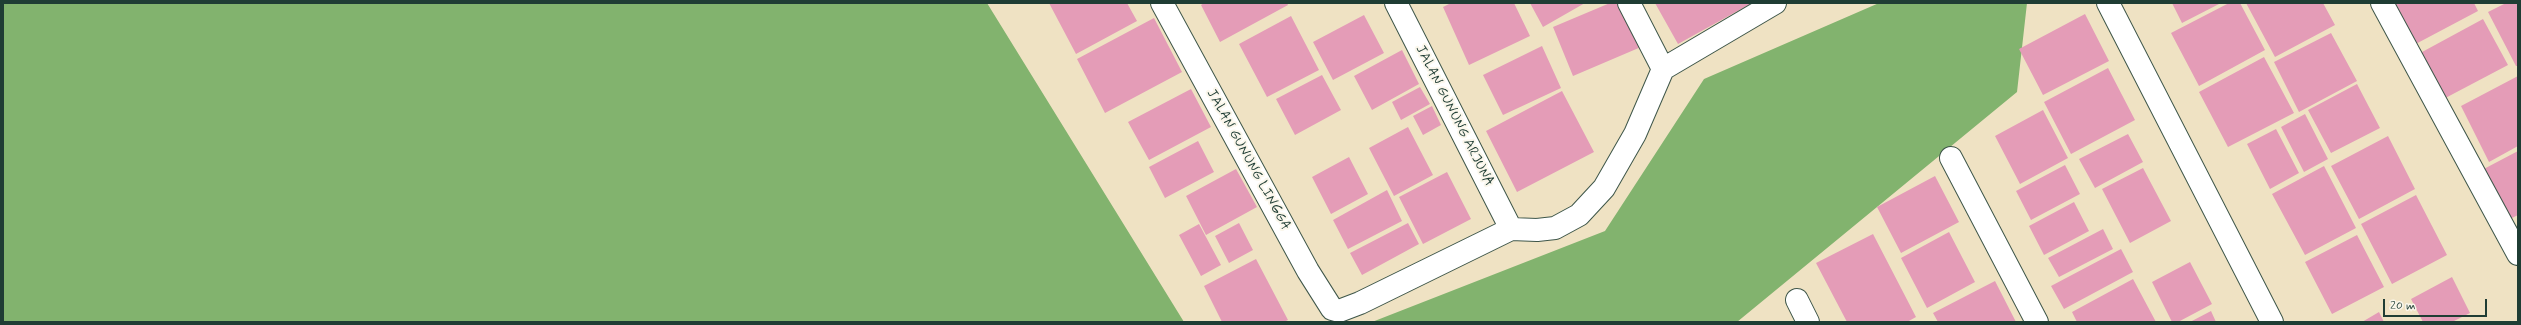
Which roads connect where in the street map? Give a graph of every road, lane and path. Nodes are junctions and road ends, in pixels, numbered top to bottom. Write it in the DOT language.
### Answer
graph roads {
  1 [pos="1162,3"];
  2 [pos="1396,3"];
  3 [pos="1629,3"];
  4 [pos="1775,3"];
  5 [pos="2108,3"];
  6 [pos="2382,3"];
  7 [pos="1663,69"];
  8 [pos="1951,158"];
  9 [pos="1512,229"];
  10 [pos="2518,254"];
  11 [pos="1797,300"];
  12 [pos="1336,314"];
  13 [pos="1808,322"];
  14 [pos="2037,322"];
  15 [pos="2272,322"];
  1 -- 12 [label="street, JALAN GUNUNG LINGGA"];
  2 -- 9 [label="street, JALAN GUNUNG ARJUNA"];
  3 -- 7 [label="street"];
  4 -- 7 [label="street"];
  5 -- 15 [label="street"];
  6 -- 10 [label="street"];
  7 -- 9 [label="street"];
  8 -- 14 [label="street"];
  9 -- 12 [label="street"];
  11 -- 13 [label="street"];
}
